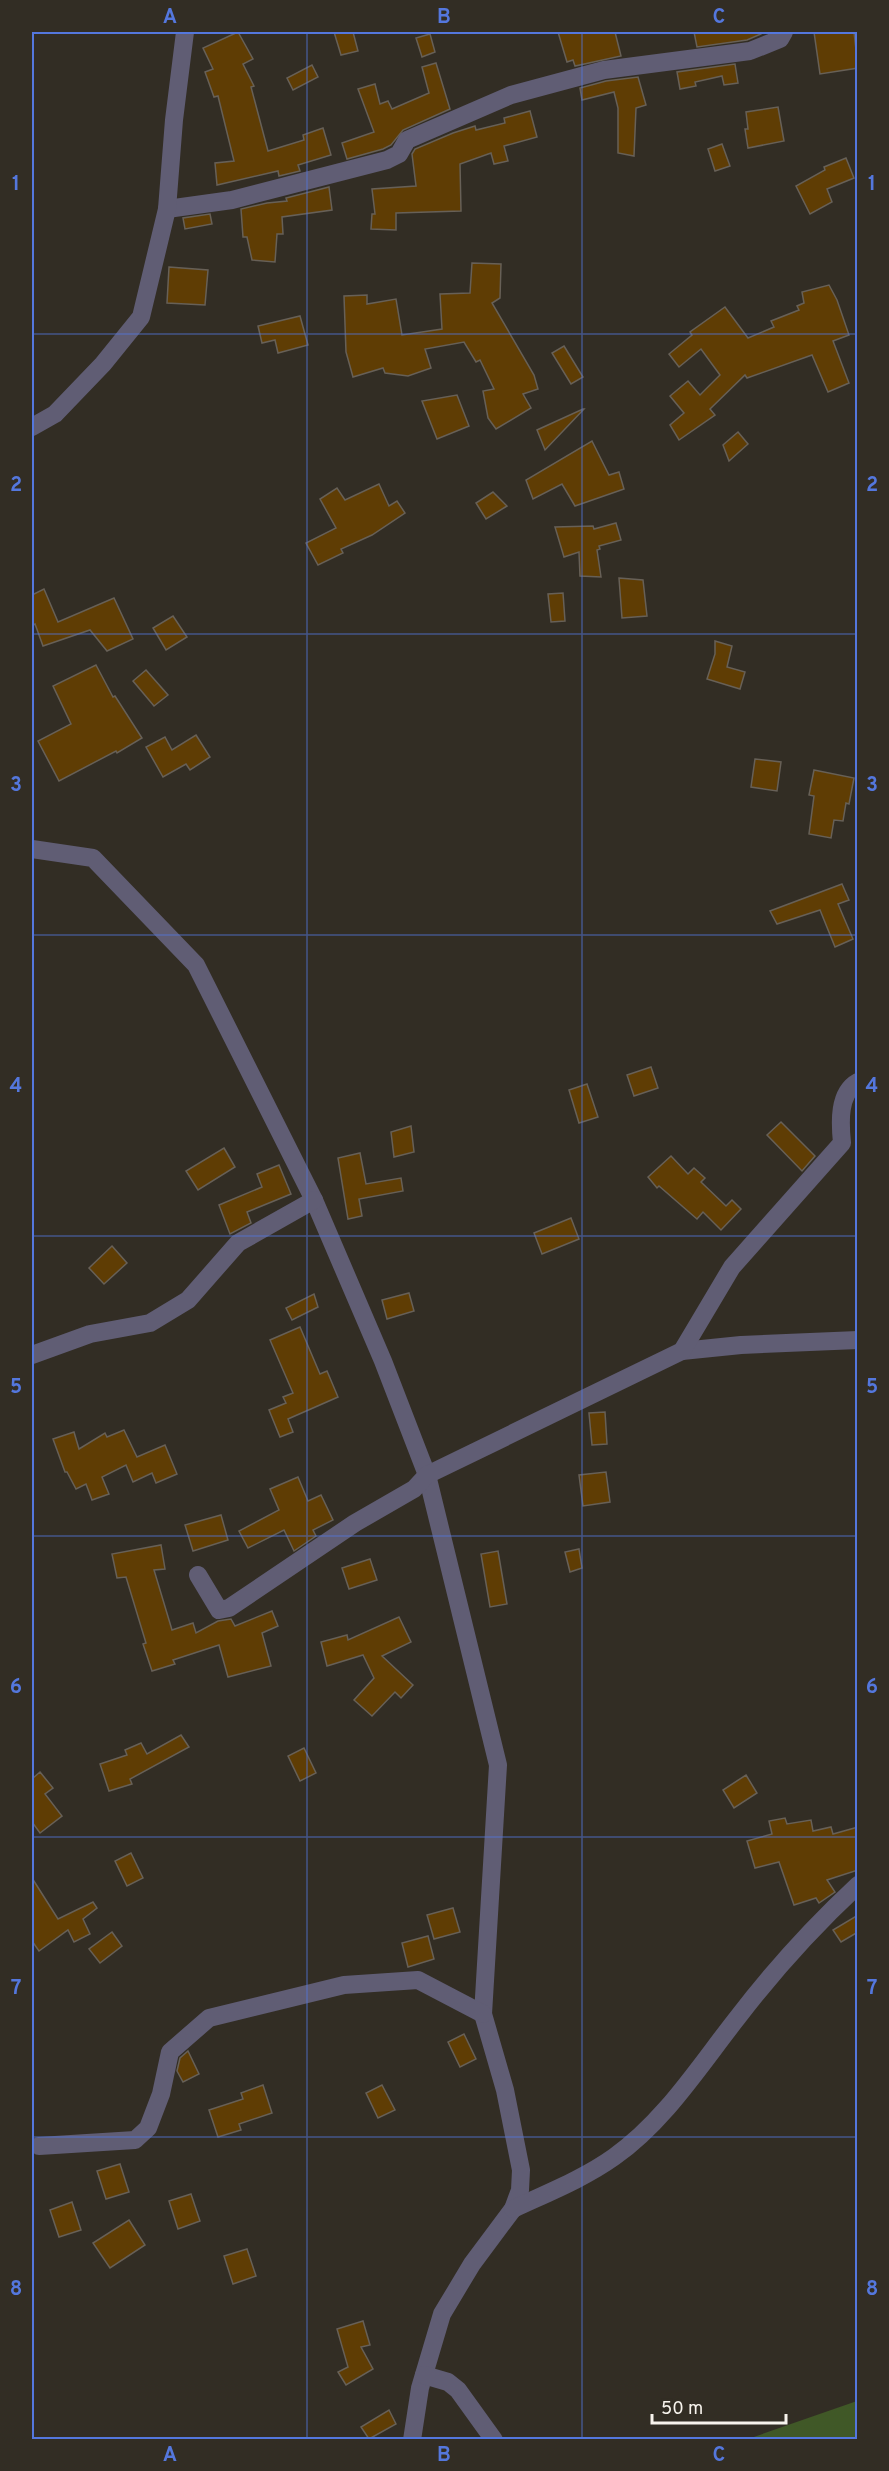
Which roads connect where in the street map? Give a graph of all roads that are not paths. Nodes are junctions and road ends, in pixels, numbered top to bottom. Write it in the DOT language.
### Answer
graph roads {
  1 [pos="185,32"];
  2 [pos="784,32"];
  3 [pos="167,209"];
  4 [pos="32,427"];
  5 [pos="32,849"];
  6 [pos="858,1082"];
  7 [pos="314,1200"];
  8 [pos="858,1340"];
  9 [pos="682,1351"];
  10 [pos="32,1355"];
  11 [pos="427,1475"];
  12 [pos="198,1575"];
  13 [pos="858,1886"];
  14 [pos="483,2014"];
  15 [pos="39,2146"];
  16 [pos="513,2209"];
  17 [pos="424,2375"];
  18 [pos="412,2439"];
  19 [pos="494,2439"];
  1 -- 3 [label="street"];
  2 -- 3 [label="street"];
  3 -- 4 [label="street"];
  5 -- 7 [label="street"];
  6 -- 9 [label="street"];
  7 -- 10 [label="street"];
  7 -- 11 [label="street"];
  8 -- 9 [label="street"];
  9 -- 11 [label="street"];
  11 -- 12 [label="street"];
  11 -- 14 [label="street"];
  13 -- 16 [label="street"];
  14 -- 15 [label="street"];
  14 -- 16 [label="street"];
  16 -- 17 [label="street"];
  17 -- 18 [label="street"];
  17 -- 19 [label="street"];
}
